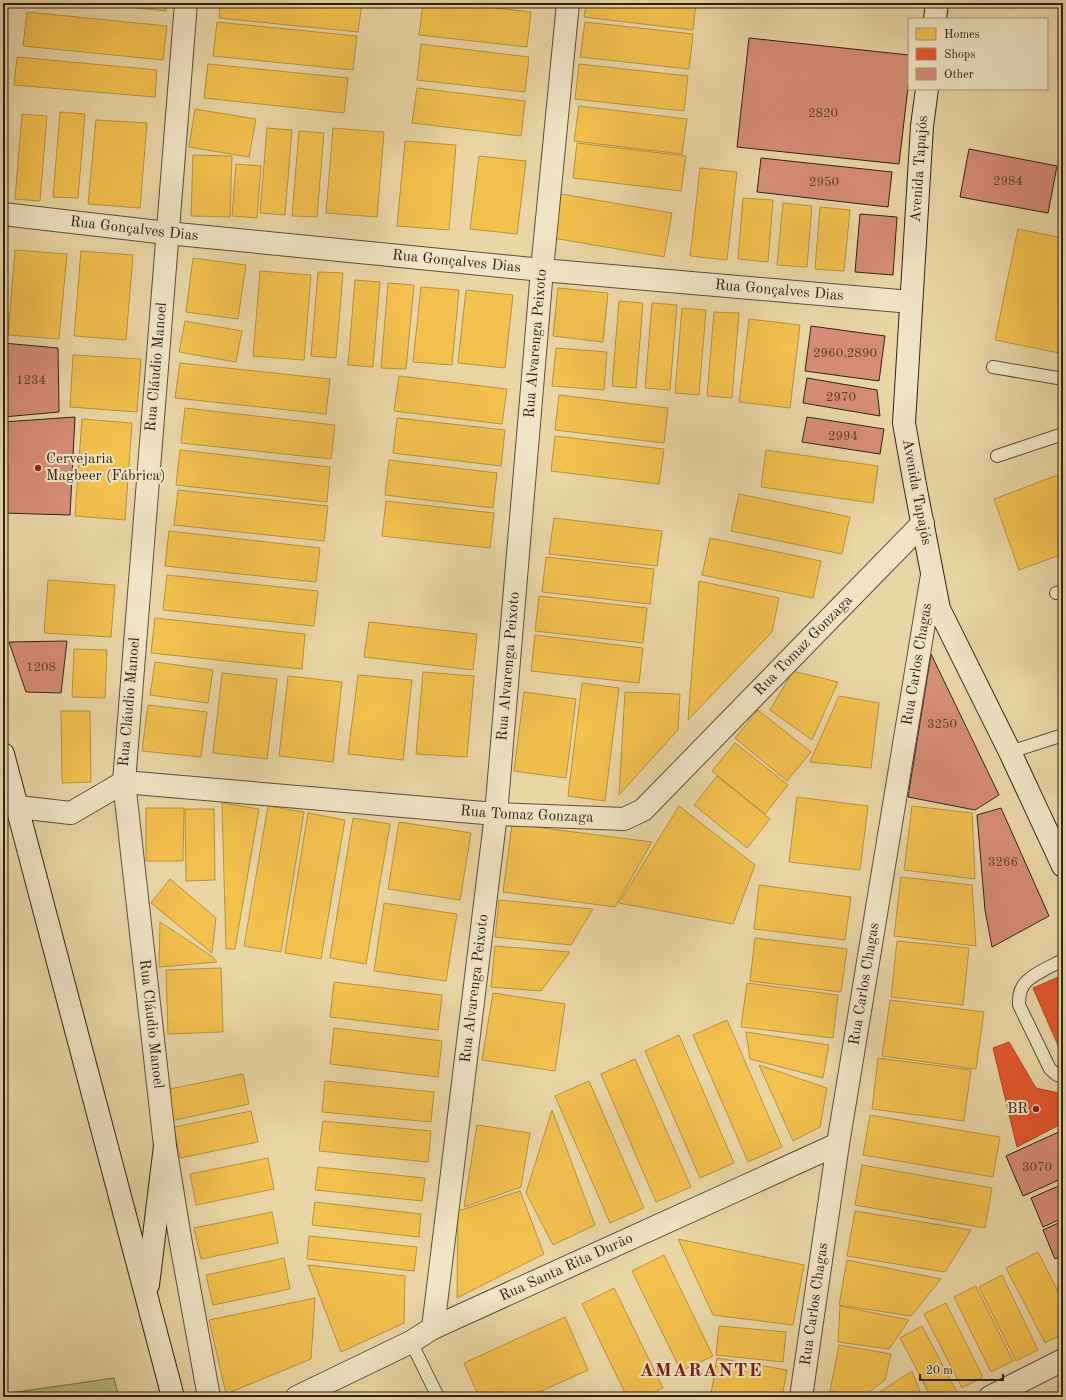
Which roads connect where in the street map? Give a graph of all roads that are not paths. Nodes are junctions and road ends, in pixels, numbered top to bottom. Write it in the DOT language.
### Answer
graph roads {
  1 [pos="186,3"];
  2 [pos="568,3"];
  3 [pos="937,3"];
  4 [pos="935,18"];
  5 [pos="927,90"];
  6 [pos="3,214"];
  7 [pos="168,233"];
  8 [pos="542,270"];
  9 [pos="912,302"];
  10 [pos="992,367"];
  11 [pos="1063,378"];
  12 [pos="1063,434"];
  13 [pos="997,456"];
  14 [pos="923,522"];
  15 [pos="932,571"];
  16 [pos="1063,735"];
  17 [pos="1010,752"];
  18 [pos="3,754"];
  19 [pos="124,782"];
  20 [pos="18,807"];
  21 [pos="496,814"];
  22 [pos="1063,866"];
  23 [pos="1063,960"];
  24 [pos="1063,1076"];
  25 [pos="838,1144"];
  26 [pos="165,1146"];
  27 [pos="147,1296"];
  28 [pos="433,1328"];
  29 [pos="411,1342"];
  30 [pos="1063,1360"];
  31 [pos="309,1395"];
  32 [pos="174,1397"];
  33 [pos="210,1397"];
  34 [pos="438,1397"];
  35 [pos="801,1397"];
  36 [pos="990,1397"];
  1 -- 7 [label="street, Rua Cláudio Manoel"];
  2 -- 8 [label="street, Rua Alvarenga Peixoto"];
  3 -- 4 [label="street"];
  5 -- 9 [label="street, Avenida Tapajós"];
  6 -- 7 [label="street, Rua Gonçalves Dias"];
  7 -- 8 [label="street, Rua Gonçalves Dias"];
  7 -- 19 [label="street, Rua Cláudio Manoel"];
  8 -- 9 [label="street, Rua Gonçalves Dias"];
  8 -- 21 [label="street, Rua Alvarenga Peixoto"];
  9 -- 14 [label="street, Avenida Tapajós"];
  10 -- 11 [label="lane"];
  12 -- 13 [label="lane"];
  14 -- 15 [label="street, Avenida Tapajós"];
  14 -- 21 [label="street, Rua Tomaz Gonzaga"];
  15 -- 17 [label="street, Avenida Tapajós"];
  15 -- 25 [label="street, Rua Carlos Chagas"];
  16 -- 17 [label="lane"];
  17 -- 22 [label="street, Avenida Tapajós"];
  18 -- 20 [label="street"];
  19 -- 20 [label="street"];
  19 -- 21 [label="street, Rua Tomaz Gonzaga"];
  19 -- 26 [label="street, Rua Cláudio Manoel"];
  20 -- 27 [label="street"];
  21 -- 28 [label="street, Rua Alvarenga Peixoto"];
  23 -- 24 [label="lane"];
  25 -- 28 [label="street, Rua Santa Rita Durão"];
  25 -- 35 [label="street, Rua Carlos Chagas"];
  26 -- 27 [label="street"];
  26 -- 33 [label="street, Rua Cláudio Manoel"];
  27 -- 32 [label="street"];
  28 -- 29 [label="street, Rua Santa Rita Durão"];
  29 -- 31 [label="street, Rua Santa Rita Durão"];
  29 -- 34 [label="lane"];
  30 -- 36 [label="street"];
}
